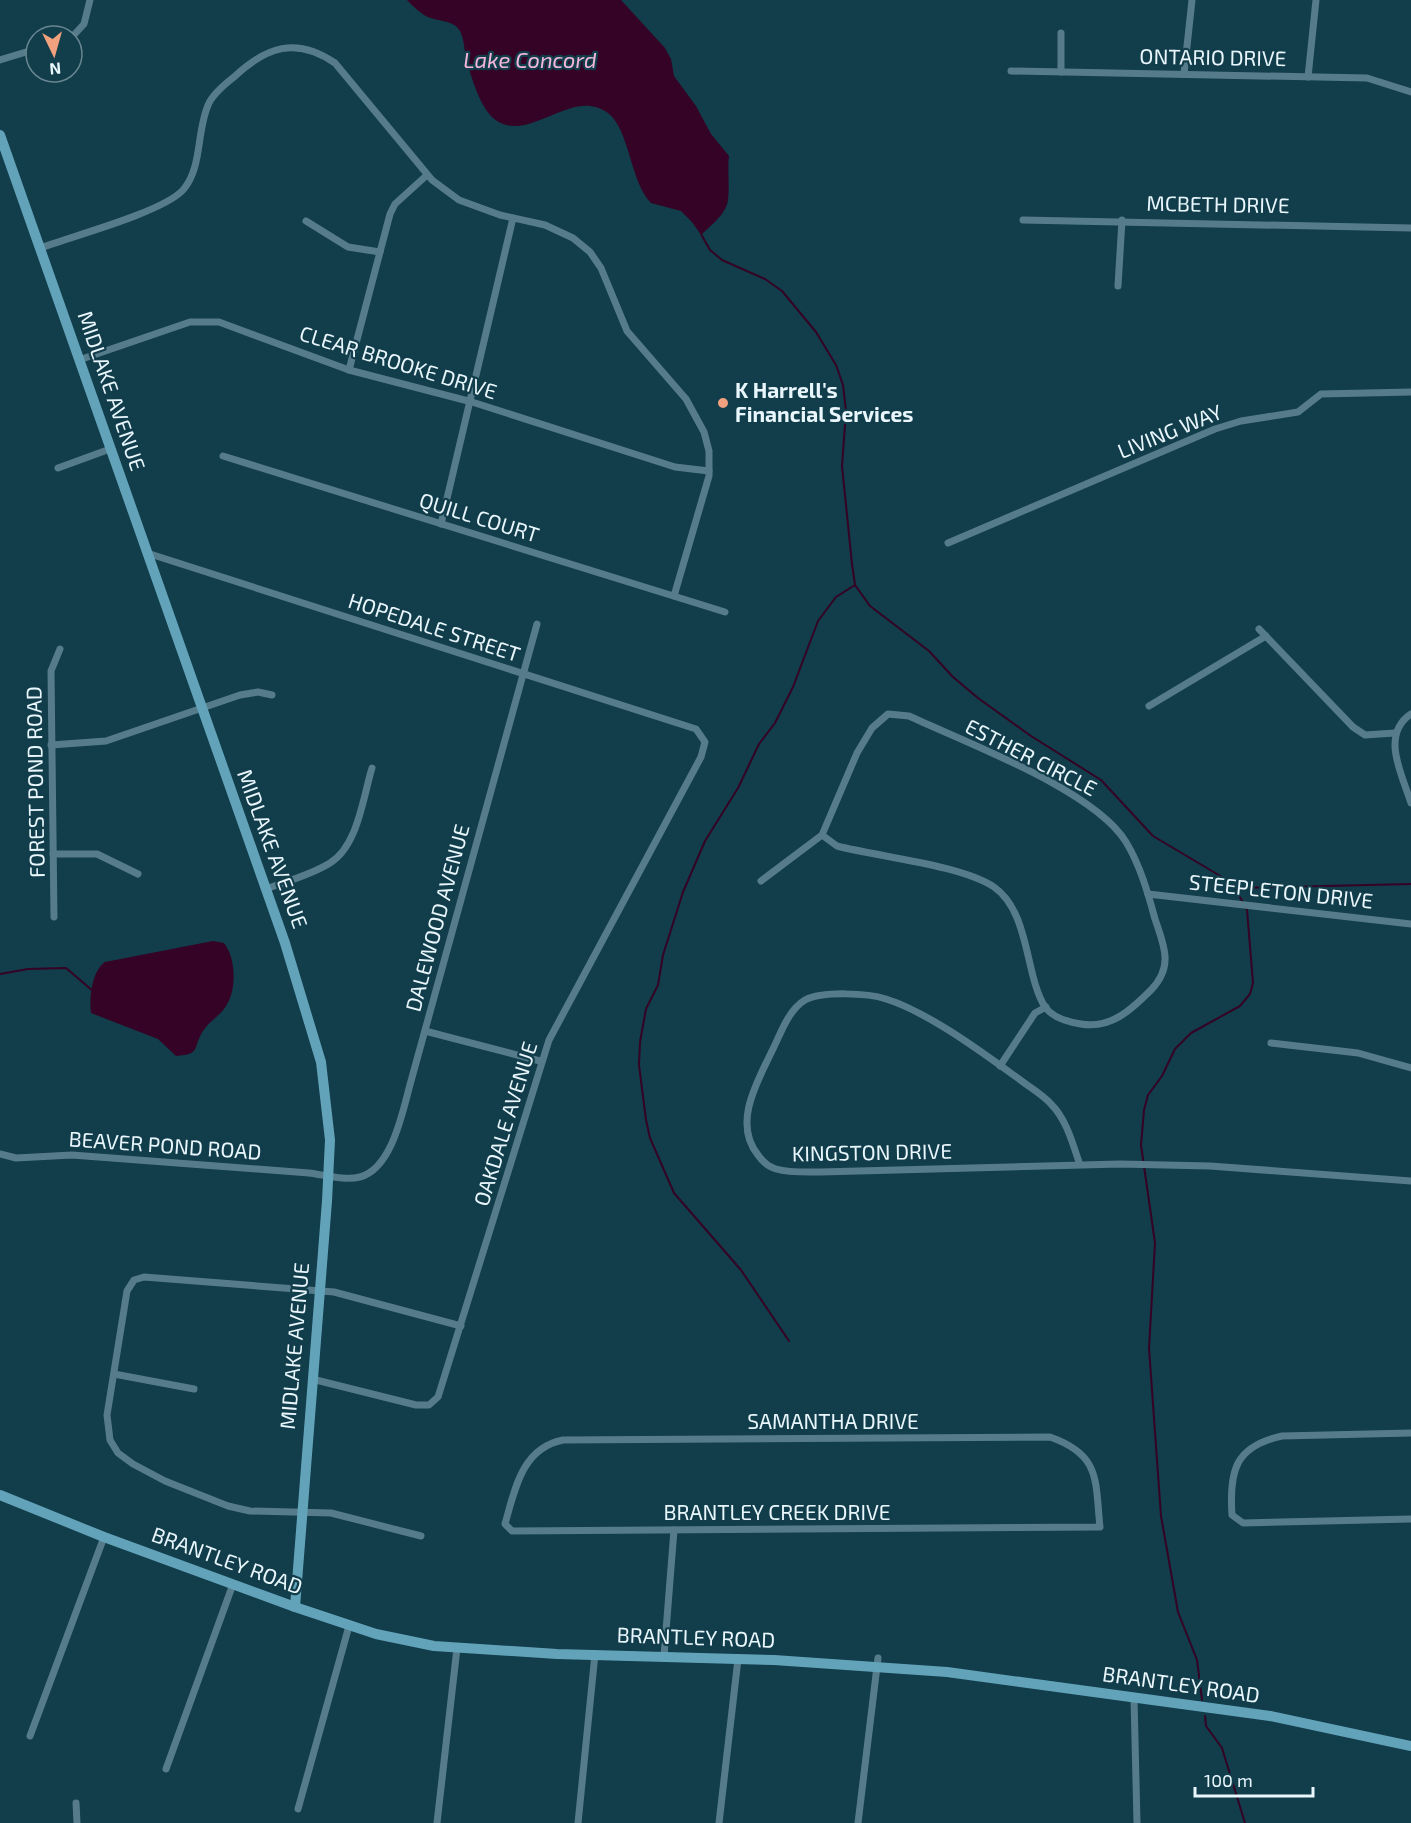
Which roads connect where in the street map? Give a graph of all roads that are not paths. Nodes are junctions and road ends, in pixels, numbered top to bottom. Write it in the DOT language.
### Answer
graph roads {
  1 [pos="90,0"];
  2 [pos="1192,0"];
  3 [pos="1316,0"];
  4 [pos="84,24"];
  5 [pos="1061,33"];
  6 [pos="24,53"];
  7 [pos="0,60"];
  8 [pos="1011,71"];
  9 [pos="1061,72"];
  10 [pos="1184,74"];
  11 [pos="1308,76"];
  12 [pos="1411,92"];
  13 [pos="0,135"];
  14 [pos="427,175"];
  15 [pos="513,218"];
  16 [pos="1023,220"];
  17 [pos="1122,220"];
  18 [pos="306,221"];
  19 [pos="1411,228"];
  20 [pos="40,248"];
  21 [pos="380,252"];
  22 [pos="1118,286"];
  23 [pos="79,360"];
  24 [pos="349,370"];
  25 [pos="1411,392"];
  26 [pos="472,402"];
  27 [pos="110,449"];
  28 [pos="223,456"];
  29 [pos="58,468"];
  30 [pos="709,471"];
  31 [pos="441,524"];
  32 [pos="948,543"];
  33 [pos="147,553"];
  34 [pos="674,596"];
  35 [pos="725,612"];
  36 [pos="537,624"];
  37 [pos="1259,629"];
  38 [pos="1266,636"];
  39 [pos="60,649"];
  40 [pos="522,674"];
  41 [pos="272,695"];
  42 [pos="1149,706"];
  43 [pos="201,709"];
  44 [pos="1411,714"];
  45 [pos="1395,733"];
  46 [pos="705,741"];
  47 [pos="51,745"];
  48 [pos="372,768"];
  49 [pos="1411,803"];
  50 [pos="822,835"];
  51 [pos="53,854"];
  52 [pos="138,874"];
  53 [pos="761,881"];
  54 [pos="266,889"];
  55 [pos="1148,894"];
  56 [pos="54,917"];
  57 [pos="1411,924"];
  58 [pos="1046,1007"];
  59 [pos="425,1031"];
  60 [pos="1271,1043"];
  61 [pos="540,1061"];
  62 [pos="1000,1066"];
  63 [pos="1411,1068"];
  64 [pos="0,1154"];
  65 [pos="1080,1165"];
  66 [pos="329,1175"];
  67 [pos="1411,1181"];
  68 [pos="319,1290"];
  69 [pos="461,1326"];
  70 [pos="114,1374"];
  71 [pos="312,1379"];
  72 [pos="194,1389"];
  73 [pos="1411,1433"];
  74 [pos="520,1477"];
  75 [pos="0,1495"];
  76 [pos="302,1512"];
  77 [pos="1411,1519"];
  78 [pos="1100,1527"];
  79 [pos="674,1530"];
  80 [pos="422,1536"];
  81 [pos="104,1537"];
  82 [pos="233,1584"];
  83 [pos="295,1607"];
  84 [pos="349,1626"];
  85 [pos="457,1648"];
  86 [pos="595,1654"];
  87 [pos="664,1656"];
  88 [pos="738,1659"];
  89 [pos="877,1662"];
  90 [pos="1134,1698"];
  91 [pos="30,1736"];
  92 [pos="1411,1746"];
  93 [pos="166,1769"];
  94 [pos="76,1803"];
  95 [pos="298,1809"];
  96 [pos="77,1823"];
  97 [pos="437,1823"];
  98 [pos="578,1823"];
  99 [pos="719,1823"];
  100 [pos="858,1823"];
  101 [pos="1137,1823"];
  1 -- 4 [label="street"];
  2 -- 10 [label="street"];
  3 -- 11 [label="street"];
  5 -- 9 [label="street"];
  6 -- 7 [label="street"];
  8 -- 9 [label="street, ONTARIO DRIVE"];
  9 -- 10 [label="street, ONTARIO DRIVE"];
  10 -- 11 [label="street, ONTARIO DRIVE"];
  11 -- 12 [label="street, ONTARIO DRIVE"];
  13 -- 20 [label="street, MIDLAKE AVENUE"];
  14 -- 15 [label="street"];
  14 -- 20 [label="street"];
  14 -- 21 [label="street"];
  15 -- 26 [label="street"];
  15 -- 30 [label="street"];
  16 -- 17 [label="street, MCBETH DRIVE"];
  17 -- 19 [label="street, MCBETH DRIVE"];
  17 -- 22 [label="street"];
  18 -- 21 [label="street"];
  20 -- 23 [label="street, MIDLAKE AVENUE"];
  21 -- 24 [label="street"];
  23 -- 24 [label="street, CLEAR BROOKE DRIVE"];
  23 -- 27 [label="street, MIDLAKE AVENUE"];
  24 -- 26 [label="street, CLEAR BROOKE DRIVE"];
  25 -- 32 [label="street, LIVING WAY"];
  26 -- 30 [label="street, CLEAR BROOKE DRIVE"];
  26 -- 31 [label="street"];
  27 -- 29 [label="street"];
  27 -- 33 [label="street, MIDLAKE AVENUE"];
  28 -- 31 [label="street, QUILL COURT"];
  30 -- 34 [label="street"];
  31 -- 34 [label="street, QUILL COURT"];
  33 -- 40 [label="street, HOPEDALE STREET"];
  33 -- 43 [label="street, MIDLAKE AVENUE"];
  34 -- 35 [label="street, QUILL COURT"];
  36 -- 40 [label="street, DALEWOOD AVENUE"];
  37 -- 38 [label="street"];
  38 -- 42 [label="street"];
  38 -- 45 [label="street"];
  39 -- 47 [label="street, FOREST POND ROAD"];
  40 -- 46 [label="street, HOPEDALE STREET"];
  40 -- 59 [label="street, DALEWOOD AVENUE"];
  41 -- 43 [label="street"];
  43 -- 47 [label="street"];
  43 -- 54 [label="street, MIDLAKE AVENUE"];
  44 -- 45 [label="street"];
  45 -- 49 [label="street"];
  46 -- 61 [label="street, OAKDALE AVENUE"];
  47 -- 51 [label="street, FOREST POND ROAD"];
  48 -- 54 [label="street"];
  50 -- 53 [label="street, ESTHER CIRCLE"];
  50 -- 55 [label="street, ESTHER CIRCLE"];
  50 -- 58 [label="street"];
  51 -- 52 [label="street"];
  51 -- 56 [label="street, FOREST POND ROAD"];
  54 -- 66 [label="street, MIDLAKE AVENUE"];
  55 -- 57 [label="street, STEEPLETON DRIVE"];
  55 -- 58 [label="street, ESTHER CIRCLE"];
  58 -- 62 [label="street"];
  59 -- 61 [label="street"];
  59 -- 66 [label="street, DALEWOOD AVENUE"];
  60 -- 63 [label="street"];
  61 -- 69 [label="street, OAKDALE AVENUE"];
  62 -- 65 [label="street, KINGSTON DRIVE"];
  62 -- 65 [label="street, KINGSTON DRIVE"];
  64 -- 66 [label="street, BEAVER POND ROAD"];
  65 -- 67 [label="street, KINGSTON DRIVE"];
  66 -- 68 [label="street, MIDLAKE AVENUE"];
  68 -- 69 [label="street"];
  68 -- 70 [label="street"];
  68 -- 71 [label="street, MIDLAKE AVENUE"];
  69 -- 71 [label="street, OAKDALE AVENUE"];
  70 -- 72 [label="street"];
  70 -- 76 [label="street"];
  71 -- 76 [label="street, MIDLAKE AVENUE"];
  73 -- 77 [label="street"];
  74 -- 78 [label="street, SAMANTHA DRIVE"];
  74 -- 79 [label="street, BRANTLEY CREEK DRIVE"];
  75 -- 81 [label="street, BRANTLEY ROAD"];
  76 -- 80 [label="street"];
  76 -- 83 [label="street, MIDLAKE AVENUE"];
  78 -- 79 [label="street, BRANTLEY CREEK DRIVE"];
  79 -- 87 [label="street"];
  81 -- 82 [label="street, BRANTLEY ROAD"];
  81 -- 91 [label="street"];
  82 -- 83 [label="street, BRANTLEY ROAD"];
  82 -- 93 [label="street"];
  83 -- 84 [label="street, BRANTLEY ROAD"];
  84 -- 85 [label="street, BRANTLEY ROAD"];
  84 -- 95 [label="street"];
  85 -- 86 [label="street, BRANTLEY ROAD"];
  85 -- 97 [label="street"];
  86 -- 87 [label="street, BRANTLEY ROAD"];
  86 -- 98 [label="street"];
  87 -- 88 [label="street, BRANTLEY ROAD"];
  88 -- 89 [label="street, BRANTLEY ROAD"];
  88 -- 99 [label="street"];
  89 -- 90 [label="street, BRANTLEY ROAD"];
  89 -- 100 [label="street"];
  90 -- 92 [label="street, BRANTLEY ROAD"];
  90 -- 101 [label="street"];
  94 -- 96 [label="street"];
}
